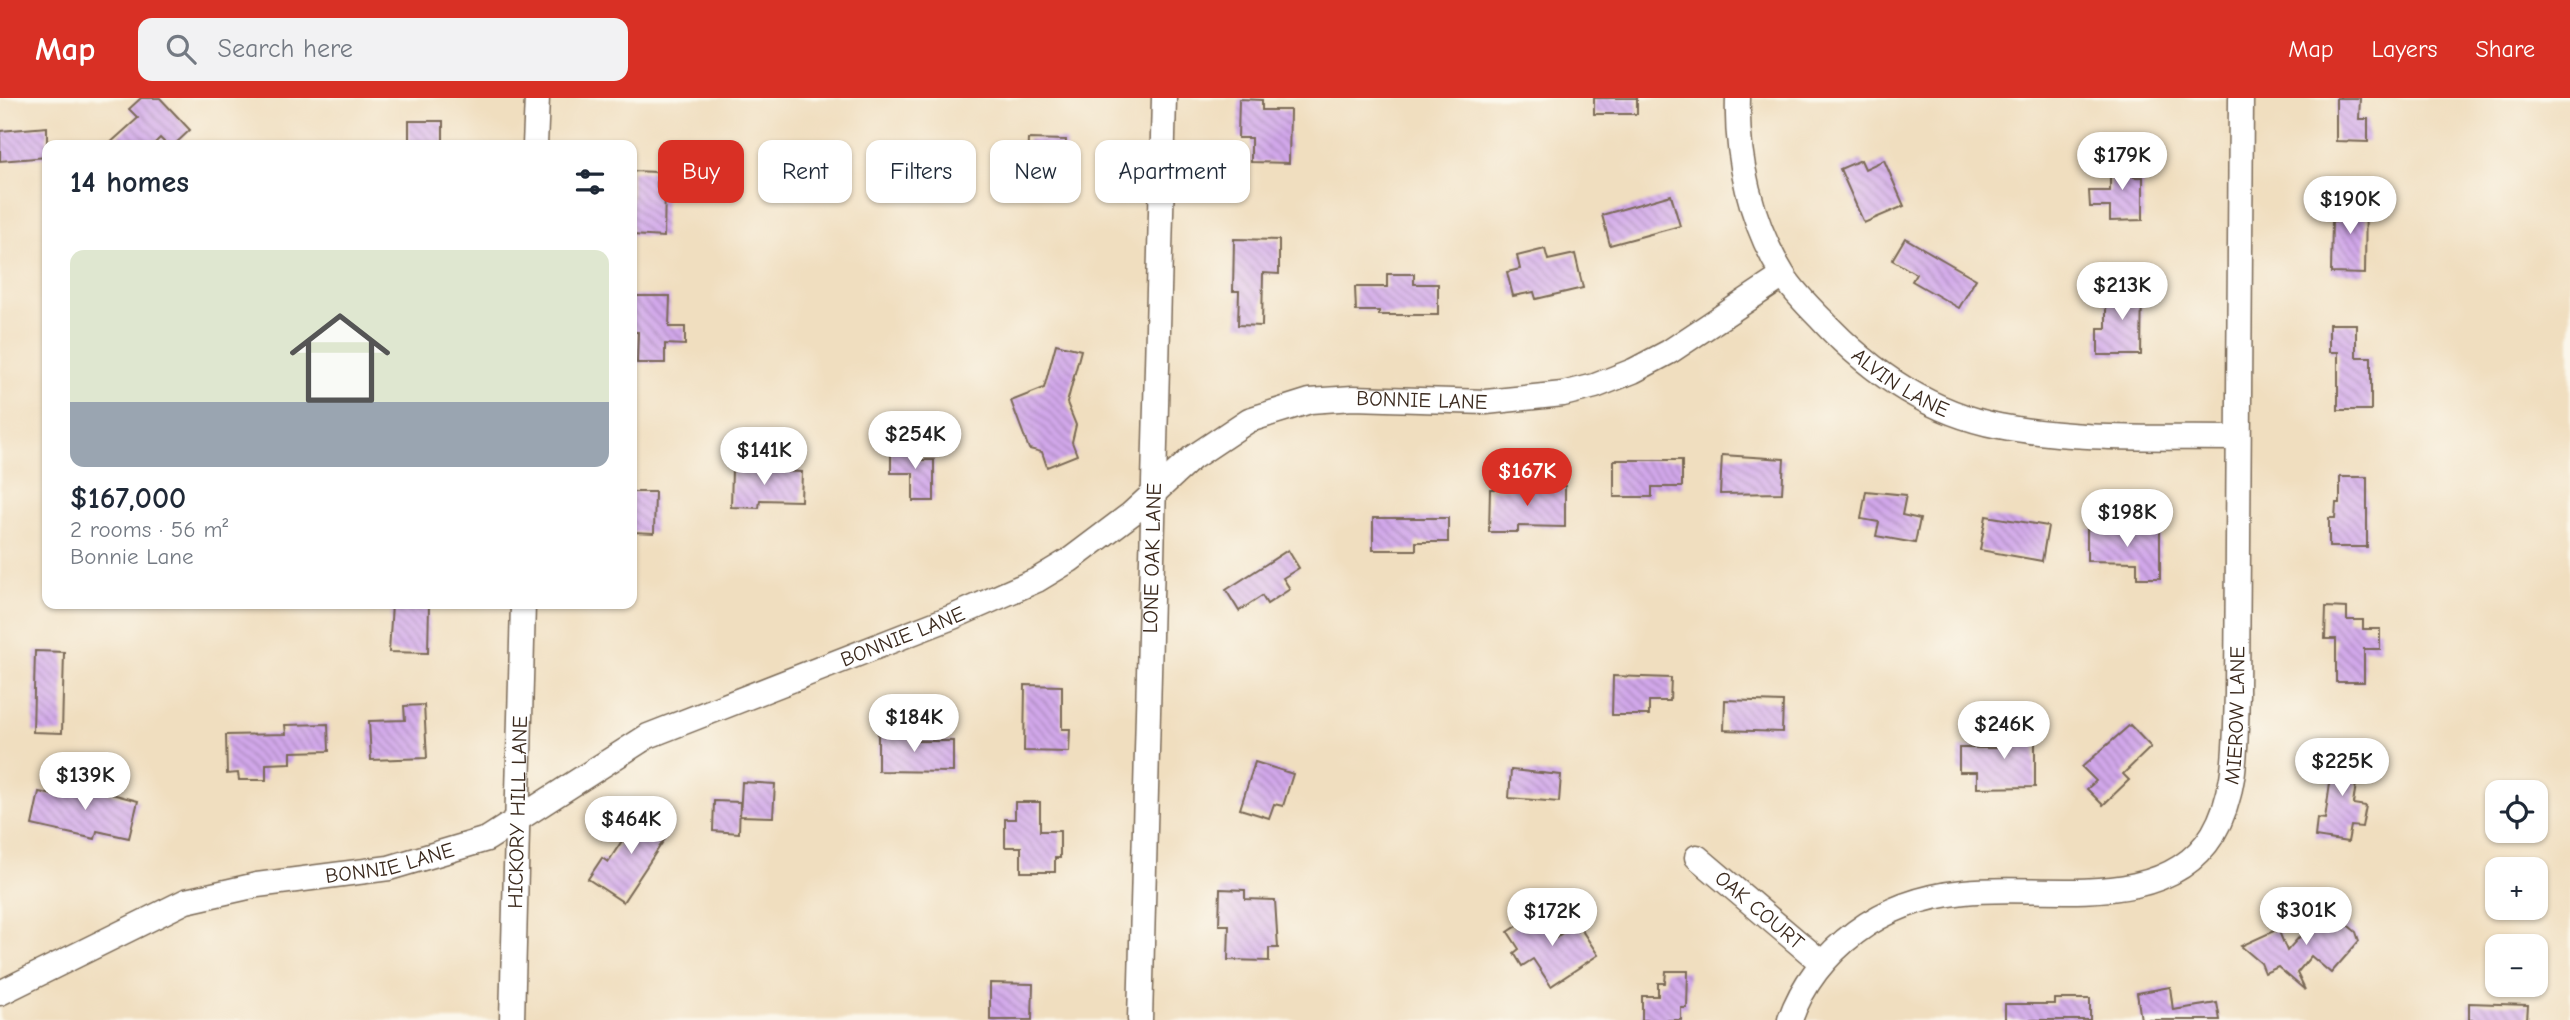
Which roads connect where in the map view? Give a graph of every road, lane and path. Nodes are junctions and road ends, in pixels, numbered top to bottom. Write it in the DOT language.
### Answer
graph roads {
  1 [pos="537,98"];
  2 [pos="1164,98"];
  3 [pos="1738,98"];
  4 [pos="2241,98"];
  5 [pos="536,140"];
  6 [pos="1783,276"];
  7 [pos="2237,438"];
  8 [pos="1153,493"];
  9 [pos="523,609"];
  10 [pos="515,823"];
  11 [pos="1698,857"];
  12 [pos="1822,963"];
  13 [pos="0,993"];
  14 [pos="512,1020"];
  15 [pos="1140,1020"];
  16 [pos="1790,1020"];
  1 -- 5 [label="street"];
  2 -- 8 [label="street, LONE OAK LANE"];
  3 -- 6 [label="street, ALVIN LANE"];
  4 -- 7 [label="street, MIEROW LANE"];
  6 -- 7 [label="street, ALVIN LANE"];
  6 -- 8 [label="street, BONNIE LANE"];
  7 -- 12 [label="street, MIEROW LANE"];
  8 -- 10 [label="street, BONNIE LANE"];
  8 -- 15 [label="street, LONE OAK LANE"];
  9 -- 10 [label="street, HICKORY HILL LANE"];
  10 -- 13 [label="street, BONNIE LANE"];
  10 -- 14 [label="street, HICKORY HILL LANE"];
  11 -- 12 [label="street, OAK COURT"];
  12 -- 16 [label="street, MIEROW LANE"];
}
